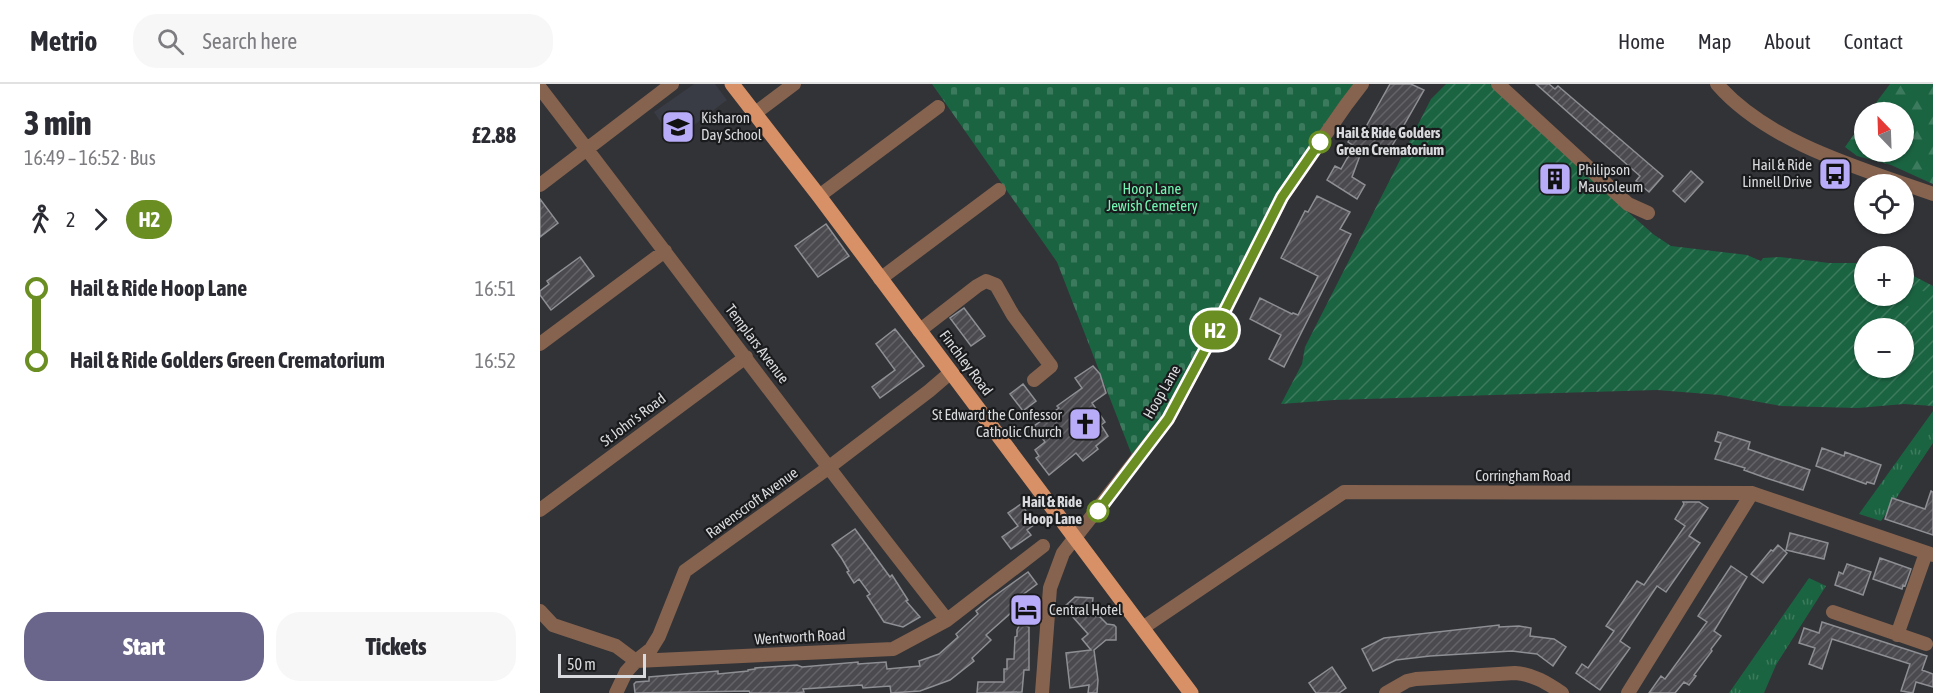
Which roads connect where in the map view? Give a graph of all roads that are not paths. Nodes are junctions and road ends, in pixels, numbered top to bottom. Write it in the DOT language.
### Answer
graph roads {
  1 [pos="672,84"];
  2 [pos="732,84"];
  3 [pos="794,84"];
  4 [pos="1362,84"];
  5 [pos="1498,84"];
  6 [pos="1724,87"];
  7 [pos="540,88"];
  8 [pos="938,107"];
  9 [pos="754,114"];
  10 [pos="587,149"];
  11 [pos="540,185"];
  12 [pos="999,190"];
  13 [pos="1933,194"];
  14 [pos="819,196"];
  15 [pos="1647,213"];
  16 [pos="665,250"];
  17 [pos="880,279"];
  18 [pos="919,331"];
  19 [pos="540,344"];
  20 [pos="746,357"];
  21 [pos="950,373"];
  22 [pos="1034,380"];
  23 [pos="828,468"];
  24 [pos="1752,493"];
  25 [pos="540,510"];
  26 [pos="1076,538"];
  27 [pos="1043,546"];
  28 [pos="1930,554"];
  29 [pos="540,611"];
  30 [pos="1833,612"];
  31 [pos="947,620"];
  32 [pos="1144,627"];
  33 [pos="1897,634"];
  34 [pos="1926,644"];
  35 [pos="636,661"];
  36 [pos="616,693"];
  37 [pos="1042,693"];
  38 [pos="1191,693"];
  39 [pos="1386,693"];
  40 [pos="1562,693"];
  41 [pos="1628,693"];
  1 -- 10 [label="street"];
  2 -- 9 [label="main road, Finchley Road"];
  3 -- 9 [label="street"];
  4 -- 26 [label="street, Hoop Lane"];
  5 -- 15 [label="street"];
  6 -- 13 [label="street"];
  7 -- 10 [label="street, Templars Avenue"];
  8 -- 14 [label="street"];
  9 -- 14 [label="main road, Finchley Road"];
  10 -- 11 [label="street"];
  10 -- 16 [label="street, Templars Avenue"];
  12 -- 17 [label="street"];
  14 -- 17 [label="main road, Finchley Road"];
  16 -- 19 [label="street"];
  16 -- 20 [label="street, Templars Avenue"];
  17 -- 18 [label="main road, Finchley Road"];
  18 -- 21 [label="main road, Finchley Road"];
  18 -- 22 [label="street"];
  20 -- 23 [label="street, Templars Avenue"];
  20 -- 25 [label="street, St John's Road"];
  21 -- 23 [label="street, Ravenscroft Avenue"];
  21 -- 26 [label="main road, Finchley Road"];
  23 -- 31 [label="street, Templars Avenue"];
  23 -- 35 [label="street, Ravenscroft Avenue"];
  24 -- 28 [label="street, Corringham Road"];
  24 -- 32 [label="street, Corringham Road"];
  24 -- 41 [label="street"];
  26 -- 32 [label="main road, Finchley Road"];
  26 -- 37 [label="street, Hoop Lane"];
  27 -- 31 [label="street, Wentworth Road"];
  28 -- 33 [label="street"];
  29 -- 35 [label="street"];
  30 -- 33 [label="street"];
  31 -- 35 [label="street, Wentworth Road"];
  32 -- 38 [label="main road, Finchley Road"];
  33 -- 34 [label="street"];
  35 -- 36 [label="street, Ravenscroft Avenue"];
  39 -- 40 [label="street"];
}
